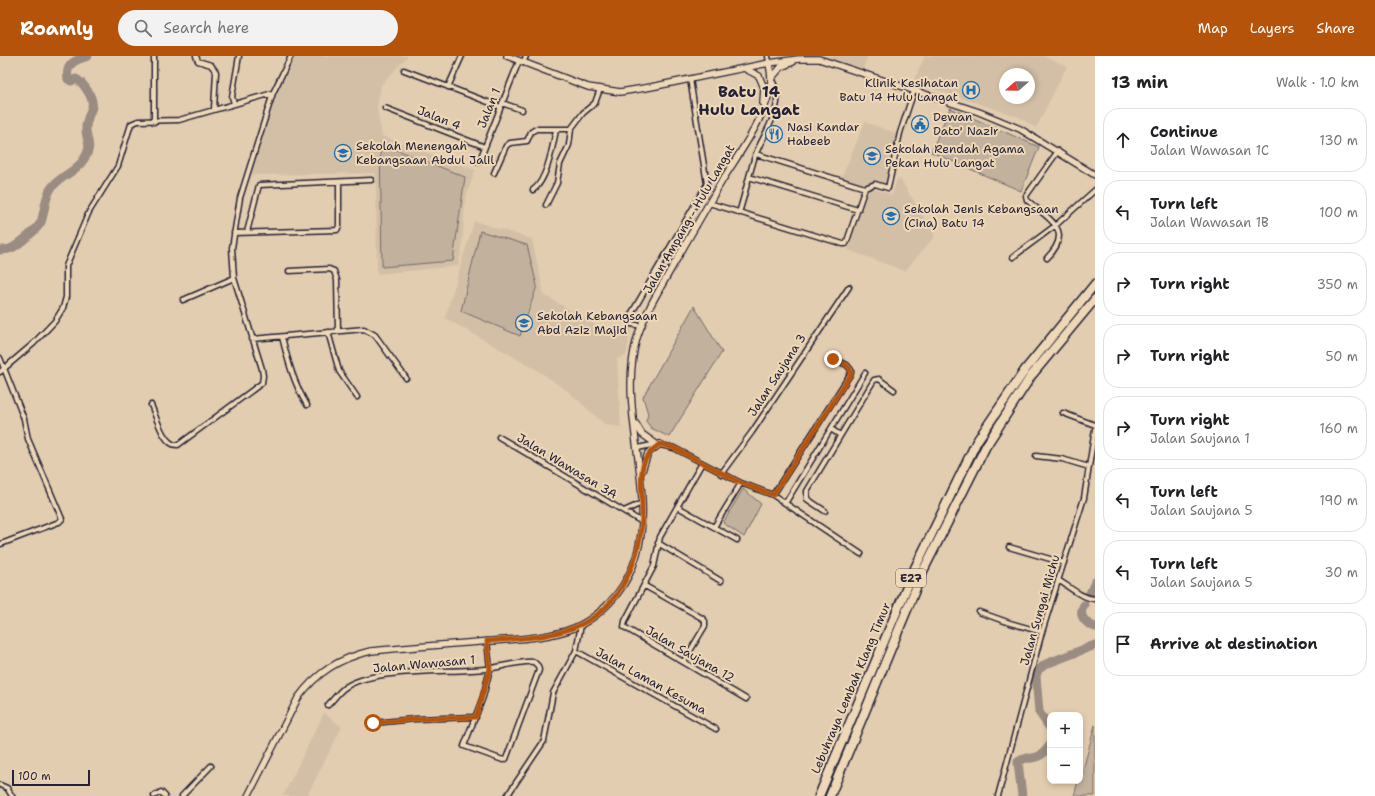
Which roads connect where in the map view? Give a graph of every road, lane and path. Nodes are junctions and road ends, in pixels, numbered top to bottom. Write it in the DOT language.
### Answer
graph roads {
  1 [pos="154,56"];
  2 [pos="196,56"];
  3 [pos="239,56"];
  4 [pos="291,56"];
  5 [pos="462,56"];
  6 [pos="507,56"];
  7 [pos="526,56"];
  8 [pos="768,56"];
  9 [pos="812,57"];
  10 [pos="521,62"];
  11 [pos="769,63"];
  12 [pos="744,68"];
  13 [pos="404,70"];
  14 [pos="690,79"];
  15 [pos="771,79"];
  16 [pos="448,87"];
  17 [pos="600,89"];
  18 [pos="914,91"];
  19 [pos="273,93"];
  20 [pos="234,103"];
  21 [pos="501,105"];
  22 [pos="385,108"];
  23 [pos="214,109"];
  24 [pos="763,109"];
  25 [pos="522,110"];
  26 [pos="154,122"];
  27 [pos="571,129"];
  28 [pos="556,130"];
  29 [pos="485,147"];
  30 [pos="1058,151"];
  31 [pos="756,154"];
  32 [pos="478,162"];
  33 [pos="494,173"];
  34 [pos="1095,175"];
  35 [pos="749,177"];
  36 [pos="371,180"];
  37 [pos="338,182"];
  38 [pos="865,188"];
  39 [pos="533,190"];
  40 [pos="1095,190"];
  41 [pos="709,203"];
  42 [pos="546,205"];
  43 [pos="858,210"];
  44 [pos="739,213"];
  45 [pos="1056,225"];
  46 [pos="247,232"];
  47 [pos="234,233"];
  48 [pos="1013,257"];
  49 [pos="1047,258"];
  50 [pos="289,271"];
  51 [pos="234,278"];
  52 [pos="1095,284"];
  53 [pos="849,287"];
  54 [pos="1095,299"];
  55 [pos="183,300"];
  56 [pos="642,326"];
  57 [pos="338,331"];
  58 [pos="328,332"];
  59 [pos="282,337"];
  60 [pos="252,340"];
  61 [pos="0,358"];
  62 [pos="833,359"];
  63 [pos="4,369"];
  64 [pos="0,372"];
  65 [pos="865,373"];
  66 [pos="406,378"];
  67 [pos="894,390"];
  68 [pos="357,398"];
  69 [pos="151,405"];
  70 [pos="307,405"];
  71 [pos="1063,413"];
  72 [pos="634,422"];
  73 [pos="1095,424"];
  74 [pos="1095,429"];
  75 [pos="830,430"];
  76 [pos="840,435"];
  77 [pos="499,437"];
  78 [pos="658,444"];
  79 [pos="638,448"];
  80 [pos="1036,456"];
  81 [pos="702,463"];
  82 [pos="1089,467"];
  83 [pos="721,474"];
  84 [pos="641,475"];
  85 [pos="741,483"];
  86 [pos="773,495"];
  87 [pos="786,502"];
  88 [pos="642,503"];
  89 [pos="678,507"];
  90 [pos="624,511"];
  91 [pos="825,511"];
  92 [pos="642,522"];
  93 [pos="714,527"];
  94 [pos="737,540"];
  95 [pos="658,543"];
  96 [pos="1,544"];
  97 [pos="1009,547"];
  98 [pos="861,554"];
  99 [pos="1064,562"];
  100 [pos="1058,580"];
  101 [pos="721,581"];
  102 [pos="645,586"];
  103 [pos="1095,599"];
  104 [pos="979,612"];
  105 [pos="581,625"];
  106 [pos="1042,632"];
  107 [pos="487,641"];
  108 [pos="576,651"];
  109 [pos="684,661"];
  110 [pos="490,669"];
  111 [pos="746,699"];
  112 [pos="328,705"];
  113 [pos="476,717"];
  114 [pos="373,723"];
  115 [pos="716,729"];
  116 [pos="211,766"];
  117 [pos="0,785"];
  118 [pos="12,796"];
  119 [pos="154,796"];
  120 [pos="165,796"];
  121 [pos="182,796"];
  122 [pos="248,796"];
  123 [pos="508,796"];
  124 [pos="818,796"];
  125 [pos="830,796"];
  126 [pos="998,796"];
  1 -- 26 [label="street"];
  2 -- 23 [label="street"];
  3 -- 20 [label="street"];
  4 -- 19 [label="street"];
  5 -- 16 [label="street"];
  6 -- 10 [label="street"];
  7 -- 10 [label="street, Jalan 1"];
  8 -- 11 [label="street"];
  9 -- 11 [label="street"];
  9 -- 15 [label="street"];
  9 -- 18 [label="street"];
  10 -- 17 [label="street"];
  10 -- 21 [label="street, Jalan 1"];
  11 -- 12 [label="street"];
  11 -- 15 [label="street, Jalan Ampang - Hulu Langat"];
  12 -- 14 [label="street"];
  12 -- 24 [label="street"];
  13 -- 16 [label="street"];
  14 -- 17 [label="street"];
  14 -- 56 [label="street"];
  15 -- 24 [label="street, Jalan Ampang - Hulu Langat"];
  15 -- 31 [label="street"];
  16 -- 21 [label="street"];
  17 -- 27 [label="street"];
  18 -- 30 [label="street"];
  18 -- 38 [label="street"];
  19 -- 20 [label="street"];
  19 -- 47 [label="street"];
  20 -- 23 [label="street"];
  21 -- 25 [label="street"];
  21 -- 29 [label="street, Jalan 1"];
  22 -- 29 [label="street, Jalan 4"];
  23 -- 26 [label="street"];
  24 -- 41 [label="street, Jalan Ampang - Hulu Langat"];
  26 -- 63 [label="street"];
  27 -- 28 [label="street"];
  27 -- 42 [label="street"];
  28 -- 33 [label="street"];
  28 -- 39 [label="street"];
  29 -- 32 [label="street, Jalan 1"];
  30 -- 34 [label="street"];
  30 -- 45 [label="street"];
  31 -- 35 [label="street"];
  31 -- 38 [label="street"];
  35 -- 43 [label="street"];
  35 -- 44 [label="street"];
  36 -- 37 [label="street"];
  37 -- 46 [label="street"];
  37 -- 46 [label="street"];
  38 -- 43 [label="street"];
  40 -- 45 [label="street"];
  41 -- 44 [label="street"];
  41 -- 56 [label="street, Jalan Ampang - Hulu Langat"];
  43 -- 44 [label="street"];
  45 -- 48 [label="street"];
  45 -- 49 [label="street"];
  46 -- 47 [label="street"];
  47 -- 51 [label="street"];
  50 -- 57 [label="street"];
  51 -- 55 [label="street"];
  51 -- 60 [label="street"];
  52 -- 124 [label="highway, Lebuhraya Lembah Klang Timur / E27"];
  53 -- 83 [label="street, Jalan Saujana 3"];
  54 -- 125 [label="highway, Lebuhraya Lembah Klang Timur / E27"];
  56 -- 72 [label="street, Jalan Ampang - Hulu Langat"];
  57 -- 58 [label="street"];
  57 -- 66 [label="street"];
  58 -- 59 [label="street"];
  58 -- 68 [label="street"];
  59 -- 60 [label="street"];
  59 -- 70 [label="street"];
  60 -- 69 [label="street"];
  61 -- 63 [label="street"];
  62 -- 86 [label="street"];
  63 -- 64 [label="street"];
  63 -- 96 [label="street"];
  65 -- 75 [label="street"];
  67 -- 76 [label="street"];
  71 -- 73 [label="street"];
  72 -- 78 [label="street"];
  72 -- 79 [label="street, Jalan Ampang - Hulu Langat"];
  74 -- 82 [label="street, Jalan Sungai Michu"];
  75 -- 76 [label="street"];
  75 -- 87 [label="street"];
  76 -- 91 [label="street"];
  77 -- 90 [label="street, Jalan Wawasan 3A"];
  78 -- 79 [label="street"];
  78 -- 81 [label="street"];
  78 -- 84 [label="street"];
  79 -- 84 [label="street, Jalan Ampang - Hulu Langat"];
  80 -- 82 [label="street"];
  81 -- 83 [label="street"];
  81 -- 89 [label="street"];
  82 -- 99 [label="street, Jalan Sungai Michu"];
  83 -- 85 [label="street"];
  84 -- 88 [label="street, Jalan Ampang - Hulu Langat"];
  85 -- 86 [label="street"];
  85 -- 93 [label="street"];
  86 -- 87 [label="street"];
  87 -- 98 [label="street"];
  88 -- 90 [label="street, Jalan Wawasan 3A"];
  88 -- 92 [label="street, Jalan Ampang - Hulu Langat"];
  89 -- 93 [label="street"];
  89 -- 95 [label="street"];
  90 -- 92 [label="street, Jalan Wawasan 3A"];
  92 -- 105 [label="street, Jalan Ampang - Hulu Langat"];
  93 -- 94 [label="street"];
  95 -- 101 [label="street"];
  95 -- 102 [label="street"];
  97 -- 99 [label="street"];
  99 -- 100 [label="street, Jalan Sungai Michu"];
  100 -- 103 [label="street"];
  100 -- 106 [label="street, Jalan Sungai Michu"];
  102 -- 109 [label="street"];
  102 -- 109 [label="street, Jalan Saujana 12"];
  104 -- 106 [label="street"];
  105 -- 107 [label="street, Jalan Ampang - Hulu Langat"];
  105 -- 108 [label="street"];
  106 -- 126 [label="street, Jalan Sungai Michu"];
  107 -- 110 [label="street"];
  107 -- 122 [label="street, Jalan Ampang - Hulu Langat"];
  108 -- 115 [label="street, Jalan Laman Kesuma"];
  108 -- 123 [label="street"];
  109 -- 111 [label="street, Jalan Saujana 12"];
  110 -- 112 [label="street, Jalan Wawasan 1"];
  110 -- 113 [label="street"];
  110 -- 113 [label="street, Jalan Wawasan 1"];
  113 -- 114 [label="street"];
  116 -- 121 [label="street"];
  117 -- 118 [label="street"];
  119 -- 120 [label="street"];
}
